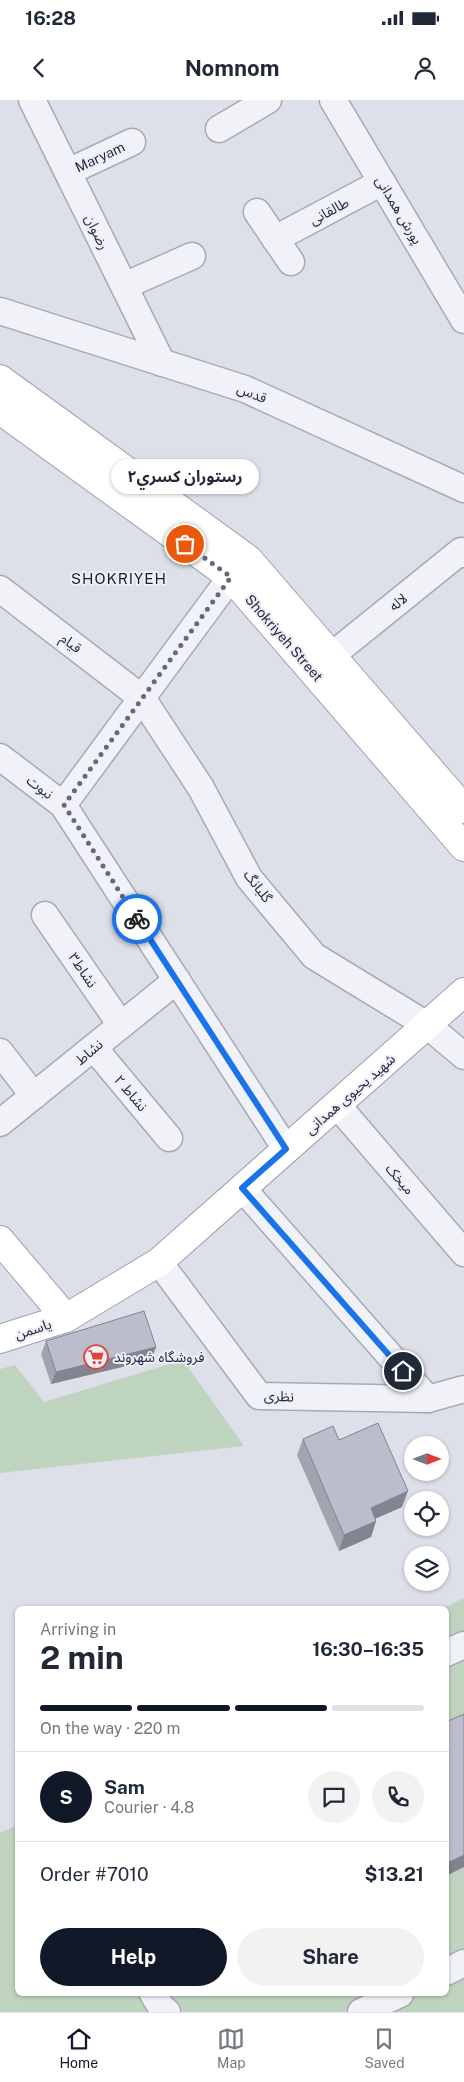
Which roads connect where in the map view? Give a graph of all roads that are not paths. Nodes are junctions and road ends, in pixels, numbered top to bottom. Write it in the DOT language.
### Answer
graph roads {
  1 [pos="32,100"];
  2 [pos="268,100"];
  3 [pos="333,100"];
  4 [pos="219,129"];
  5 [pos="132,142"];
  6 [pos="68,172"];
  7 [pos="382,182"];
  8 [pos="258,212"];
  9 [pos="276,239"];
  10 [pos="192,256"];
  11 [pos="291,262"];
  12 [pos="124,286"];
  13 [pos="0,312"];
  14 [pos="464,320"];
  15 [pos="30,321"];
  16 [pos="0,329"];
  17 [pos="162,363"];
  18 [pos="0,379"];
  19 [pos="0,410"];
  20 [pos="464,489"];
  21 [pos="464,554"];
  22 [pos="231,577"];
  23 [pos="0,589"];
  24 [pos="332,656"];
  25 [pos="142,698"];
  26 [pos="0,757"];
  27 [pos="64,805"];
  28 [pos="464,809"];
  29 [pos="464,847"];
  30 [pos="45,915"];
  31 [pos="177,980"];
  32 [pos="464,992"];
  33 [pos="427,1025"];
  34 [pos="121,1026"];
  35 [pos="94,1048"];
  36 [pos="0,1052"];
  37 [pos="464,1056"];
  38 [pos="34,1096"];
  39 [pos="337,1105"];
  40 [pos="0,1123"];
  41 [pos="169,1138"];
  42 [pos="286,1149"];
  43 [pos="242,1188"];
  44 [pos="0,1240"];
  45 [pos="464,1252"];
  46 [pos="159,1262"];
  47 [pos="66,1318"];
  48 [pos="0,1340"];
  49 [pos="464,1389"];
  50 [pos="428,1399"];
  51 [pos="464,1646"];
  52 [pos="449,1652"];
  53 [pos="464,1963"];
  54 [pos="449,1970"];
  55 [pos="154,1996"];
  56 [pos="396,1996"];
  57 [pos="167,2012"];
  58 [pos="361,2012"];
  1 -- 6 [label="street, رضوان"];
  2 -- 4 [label="street"];
  3 -- 7 [label="street, پورش همدانی"];
  5 -- 6 [label="street, Maryam"];
  6 -- 12 [label="street, رضوان"];
  7 -- 9 [label="street, طالقانی"];
  7 -- 14 [label="street, پورش همدانی"];
  8 -- 9 [label="street"];
  9 -- 11 [label="street"];
  10 -- 12 [label="street"];
  12 -- 17 [label="street, رضوان"];
  13 -- 15 [label="street, قدس"];
  15 -- 16 [label="street"];
  15 -- 17 [label="street, قدس"];
  17 -- 20 [label="street, قدس"];
  18 -- 24 [label="main road, Shokriyeh Street"];
  19 -- 22 [label="main road, Shokriyeh Street"];
  21 -- 24 [label="street, لاله"];
  22 -- 25 [label="street"];
  22 -- 29 [label="main road, Shokriyeh Street"];
  23 -- 25 [label="street, قیام"];
  24 -- 28 [label="main road, Shokriyeh Street"];
  25 -- 27 [label="street"];
  25 -- 33 [label="street, گلبانگ"];
  26 -- 27 [label="street, نبوت"];
  27 -- 31 [label="street, نبوت"];
  30 -- 34 [label="street, نشاط۳"];
  31 -- 34 [label="street, نشاط"];
  31 -- 42 [label="street, نبوت"];
  32 -- 33 [label="main road, شهید یحیوی همدانی"];
  33 -- 37 [label="street, گلبانگ"];
  33 -- 39 [label="main road, شهید یحیوی همدانی"];
  34 -- 35 [label="street, نشاط"];
  35 -- 38 [label="street, نشاط"];
  35 -- 41 [label="street, نشاط ۲"];
  36 -- 38 [label="street"];
  38 -- 40 [label="street, نشاط"];
  39 -- 42 [label="main road, شهید یحیوی همدانی"];
  39 -- 45 [label="street, میخک"];
  42 -- 43 [label="main road, شهید یحیوی همدانی"];
  43 -- 46 [label="main road, شهید یحیوی همدانی"];
  43 -- 50 [label="street"];
  44 -- 47 [label="main road"];
  46 -- 47 [label="main road, شهید یحیوی همدانی"];
  46 -- 50 [label="street, نظری"];
  47 -- 48 [label="main road, یاسمن"];
  49 -- 50 [label="street, نظری"];
  51 -- 52 [label="street"];
  53 -- 54 [label="street"];
  55 -- 57 [label="street"];
  56 -- 58 [label="street"];
}
